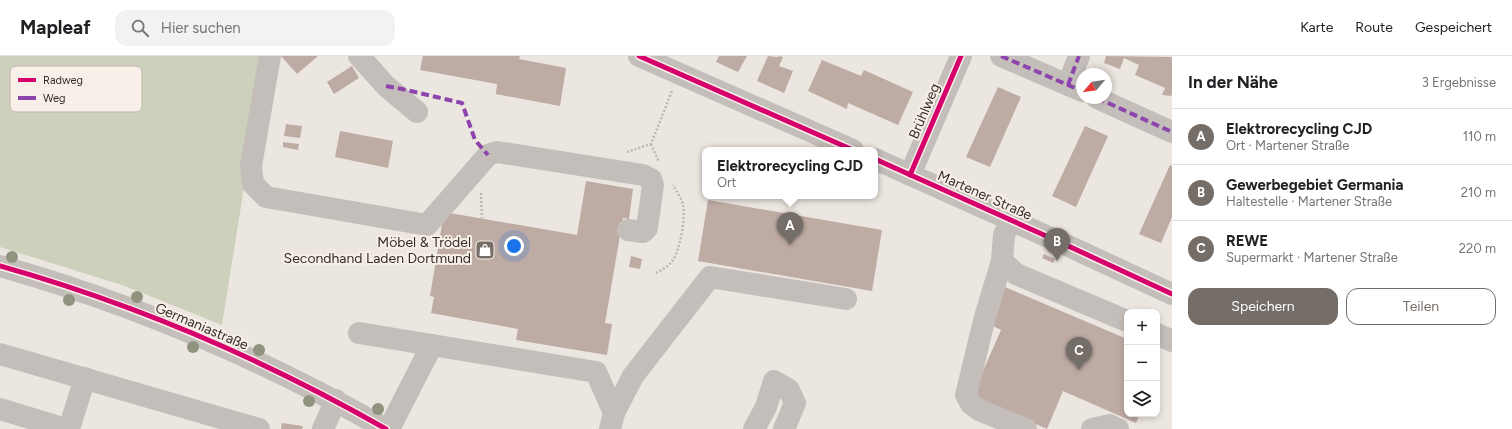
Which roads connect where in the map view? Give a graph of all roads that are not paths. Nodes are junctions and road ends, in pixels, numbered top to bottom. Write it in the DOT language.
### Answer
graph roads {
  1 [pos="270,56"];
  2 [pos="360,56"];
  3 [pos="639,56"];
  4 [pos="961,56"];
  5 [pos="1001,56"];
  6 [pos="1079,56"];
  7 [pos="1075,88"];
  8 [pos="1110,104"];
  9 [pos="417,112"];
  10 [pos="1172,132"];
  11 [pos="846,147"];
  12 [pos="878,161"];
  13 [pos="910,175"];
  14 [pos="1011,220"];
  15 [pos="628,230"];
  16 [pos="1002,261"];
  17 [pos="0,266"];
  18 [pos="1172,294"];
  19 [pos="846,299"];
  20 [pos="1124,320"];
  21 [pos="359,333"];
  22 [pos="1160,335"];
  23 [pos="1172,341"];
  24 [pos="432,345"];
  25 [pos="0,354"];
  26 [pos="85,378"];
  27 [pos="336,400"];
  28 [pos="0,409"];
  29 [pos="612,421"];
  30 [pos="68,429"];
  31 [pos="259,429"];
  32 [pos="323,429"];
  33 [pos="388,429"];
  34 [pos="754,429"];
  35 [pos="784,429"];
  36 [pos="1026,429"];
  37 [pos="1092,429"];
  38 [pos="1118,429"];
  1 -- 15 [label="street"];
  2 -- 9 [label="street"];
  3 -- 11 [label="street"];
  4 -- 13 [label="street, Brühlweg"];
  5 -- 7 [label="street"];
  6 -- 7 [label="street"];
  8 -- 10 [label="street"];
  12 -- 13 [label="street, Martener Straße"];
  13 -- 14 [label="street, Martener Straße"];
  14 -- 16 [label="street"];
  14 -- 18 [label="street, Martener Straße"];
  16 -- 20 [label="street"];
  16 -- 36 [label="street"];
  17 -- 27 [label="street, Germaniastraße"];
  19 -- 29 [label="street"];
  21 -- 24 [label="street"];
  22 -- 23 [label="street"];
  24 -- 29 [label="street"];
  24 -- 33 [label="street"];
  25 -- 26 [label="street"];
  26 -- 30 [label="street"];
  26 -- 31 [label="street"];
  27 -- 32 [label="street"];
  27 -- 33 [label="street, Germaniastraße"];
  28 -- 30 [label="street"];
  34 -- 35 [label="street"];
  37 -- 38 [label="street"];
}
